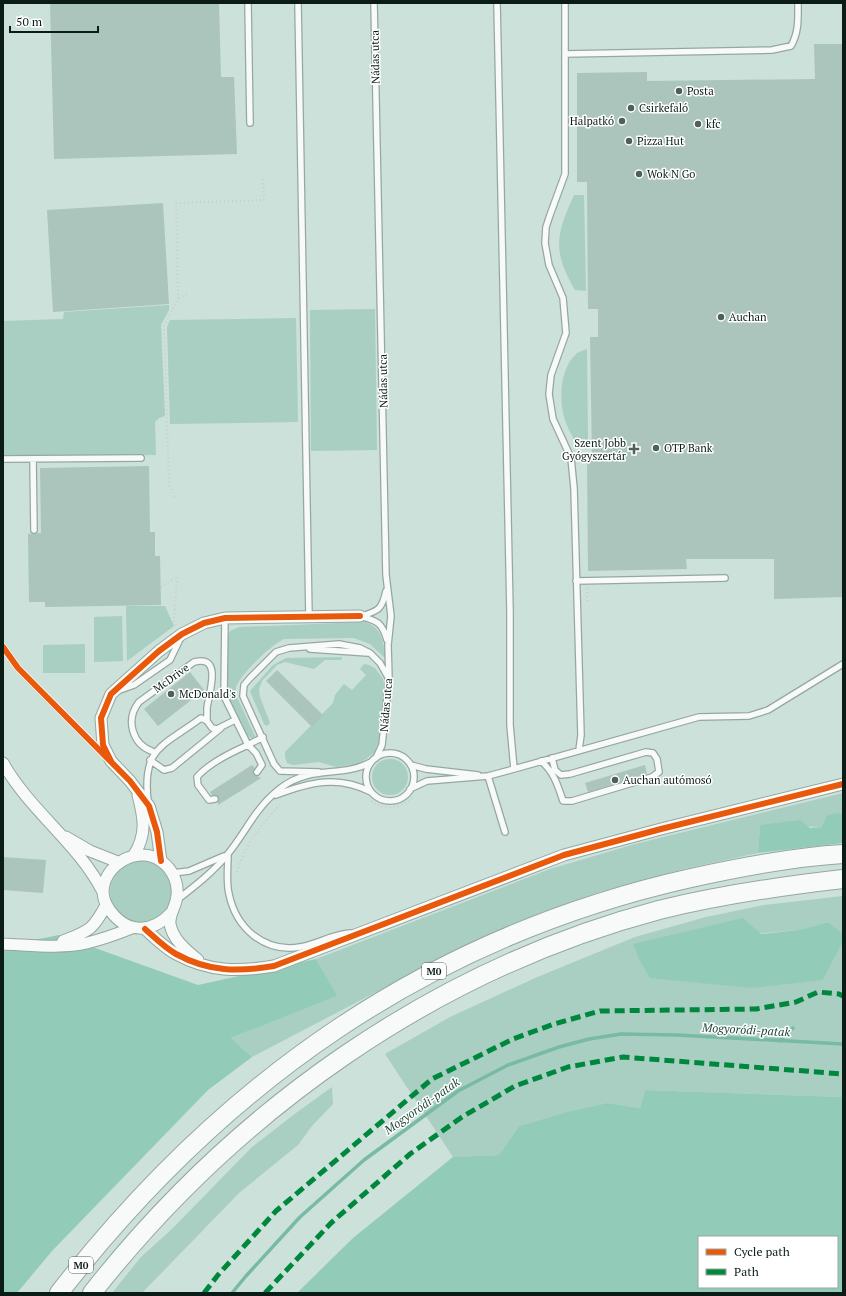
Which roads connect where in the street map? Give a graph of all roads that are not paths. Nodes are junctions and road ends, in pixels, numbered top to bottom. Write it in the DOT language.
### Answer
graph roads {
  1 [pos="248,3"];
  2 [pos="298,3"];
  3 [pos="374,3"];
  4 [pos="497,3"];
  5 [pos="564,3"];
  6 [pos="798,3"];
  7 [pos="565,54"];
  8 [pos="250,123"];
  9 [pos="141,458"];
  10 [pos="3,459"];
  11 [pos="32,459"];
  12 [pos="34,530"];
  13 [pos="725,578"];
  14 [pos="576,581"];
  15 [pos="387,587"];
  16 [pos="360,616"];
  17 [pos="309,617"];
  18 [pos="225,618"];
  19 [pos="388,645"];
  20 [pos="3,647"];
  21 [pos="843,664"];
  22 [pos="389,680"];
  23 [pos="235,720"];
  24 [pos="207,721"];
  25 [pos="223,726"];
  26 [pos="263,737"];
  27 [pos="248,745"];
  28 [pos="578,750"];
  29 [pos="154,752"];
  30 [pos="376,758"];
  31 [pos="552,758"];
  32 [pos="150,760"];
  33 [pos="111,761"];
  34 [pos="541,761"];
  35 [pos="372,762"];
  36 [pos="3,763"];
  37 [pos="411,766"];
  38 [pos="514,770"];
  39 [pos="257,772"];
  40 [pos="319,772"];
  41 [pos="488,776"];
  42 [pos="843,784"];
  43 [pos="410,789"];
  44 [pos="137,792"];
  45 [pos="372,792"];
  46 [pos="272,796"];
  47 [pos="215,799"];
  48 [pos="149,806"];
  49 [pos="58,832"];
  50 [pos="505,832"];
  51 [pos="228,854"];
  52 [pos="843,854"];
  53 [pos="134,855"];
  54 [pos="161,861"];
  55 [pos="118,862"];
  56 [pos="173,873"];
  57 [pos="843,879"];
  58 [pos="103,892"];
  59 [pos="176,901"];
  60 [pos="106,905"];
  61 [pos="172,912"];
  62 [pos="132,928"];
  63 [pos="145,929"];
  64 [pos="358,933"];
  65 [pos="3,944"];
  66 [pos="53,945"];
  67 [pos="206,967"];
  68 [pos="59,1293"];
  69 [pos="92,1293"];
  1 -- 8 [label="lane"];
  2 -- 17 [label="lane"];
  3 -- 15 [label="lane, Nádas utca"];
  4 -- 38 [label="lane"];
  5 -- 7 [label="lane"];
  6 -- 7 [label="lane"];
  7 -- 14 [label="lane"];
  9 -- 11 [label="lane"];
  10 -- 11 [label="lane"];
  11 -- 12 [label="lane"];
  13 -- 14 [label="lane"];
  14 -- 28 [label="lane"];
  15 -- 16 [label="lane"];
  15 -- 19 [label="lane, Nádas utca"];
  16 -- 17 [label="street"];
  16 -- 19 [label="lane"];
  17 -- 18 [label="street"];
  18 -- 23 [label="lane"];
  18 -- 33 [label="street"];
  19 -- 22 [label="lane, Nádas utca"];
  20 -- 33 [label="lane"];
  21 -- 28 [label="lane"];
  22 -- 26 [label="lane"];
  22 -- 30 [label="lane, Nádas utca"];
  23 -- 25 [label="lane"];
  23 -- 27 [label="lane"];
  24 -- 25 [label="lane"];
  24 -- 29 [label="lane"];
  24 -- 29 [label="lane, McDrive"];
  25 -- 32 [label="lane"];
  26 -- 27 [label="lane"];
  26 -- 40 [label="lane"];
  27 -- 39 [label="lane"];
  27 -- 47 [label="lane"];
  28 -- 31 [label="lane"];
  29 -- 32 [label="lane"];
  30 -- 35 [label="lane"];
  30 -- 37 [label="lane"];
  31 -- 34 [label="lane"];
  31 -- 34 [label="lane"];
  32 -- 48 [label="lane"];
  33 -- 44 [label="street"];
  34 -- 38 [label="lane"];
  35 -- 40 [label="lane"];
  35 -- 45 [label="lane"];
  36 -- 49 [label="street"];
  37 -- 41 [label="lane"];
  37 -- 43 [label="lane"];
  38 -- 41 [label="lane"];
  40 -- 46 [label="lane"];
  41 -- 43 [label="lane"];
  41 -- 50 [label="lane"];
  42 -- 64 [label="street"];
  43 -- 45 [label="lane"];
  44 -- 48 [label="street"];
  44 -- 53 [label="street"];
  45 -- 46 [label="lane"];
  46 -- 51 [label="lane"];
  48 -- 54 [label="street"];
  49 -- 55 [label="street"];
  49 -- 58 [label="street"];
  51 -- 56 [label="lane"];
  51 -- 59 [label="lane"];
  51 -- 64 [label="lane"];
  52 -- 68 [label="highway, M0"];
  53 -- 54 [label="street"];
  53 -- 55 [label="street"];
  54 -- 56 [label="street"];
  55 -- 58 [label="street"];
  56 -- 59 [label="street"];
  57 -- 69 [label="highway, M0"];
  58 -- 60 [label="street"];
  59 -- 61 [label="street"];
  60 -- 62 [label="street"];
  60 -- 66 [label="street"];
  61 -- 63 [label="street"];
  61 -- 67 [label="street"];
  62 -- 63 [label="street"];
  62 -- 66 [label="street"];
  63 -- 67 [label="street"];
  64 -- 67 [label="street"];
  65 -- 66 [label="street"];
}
